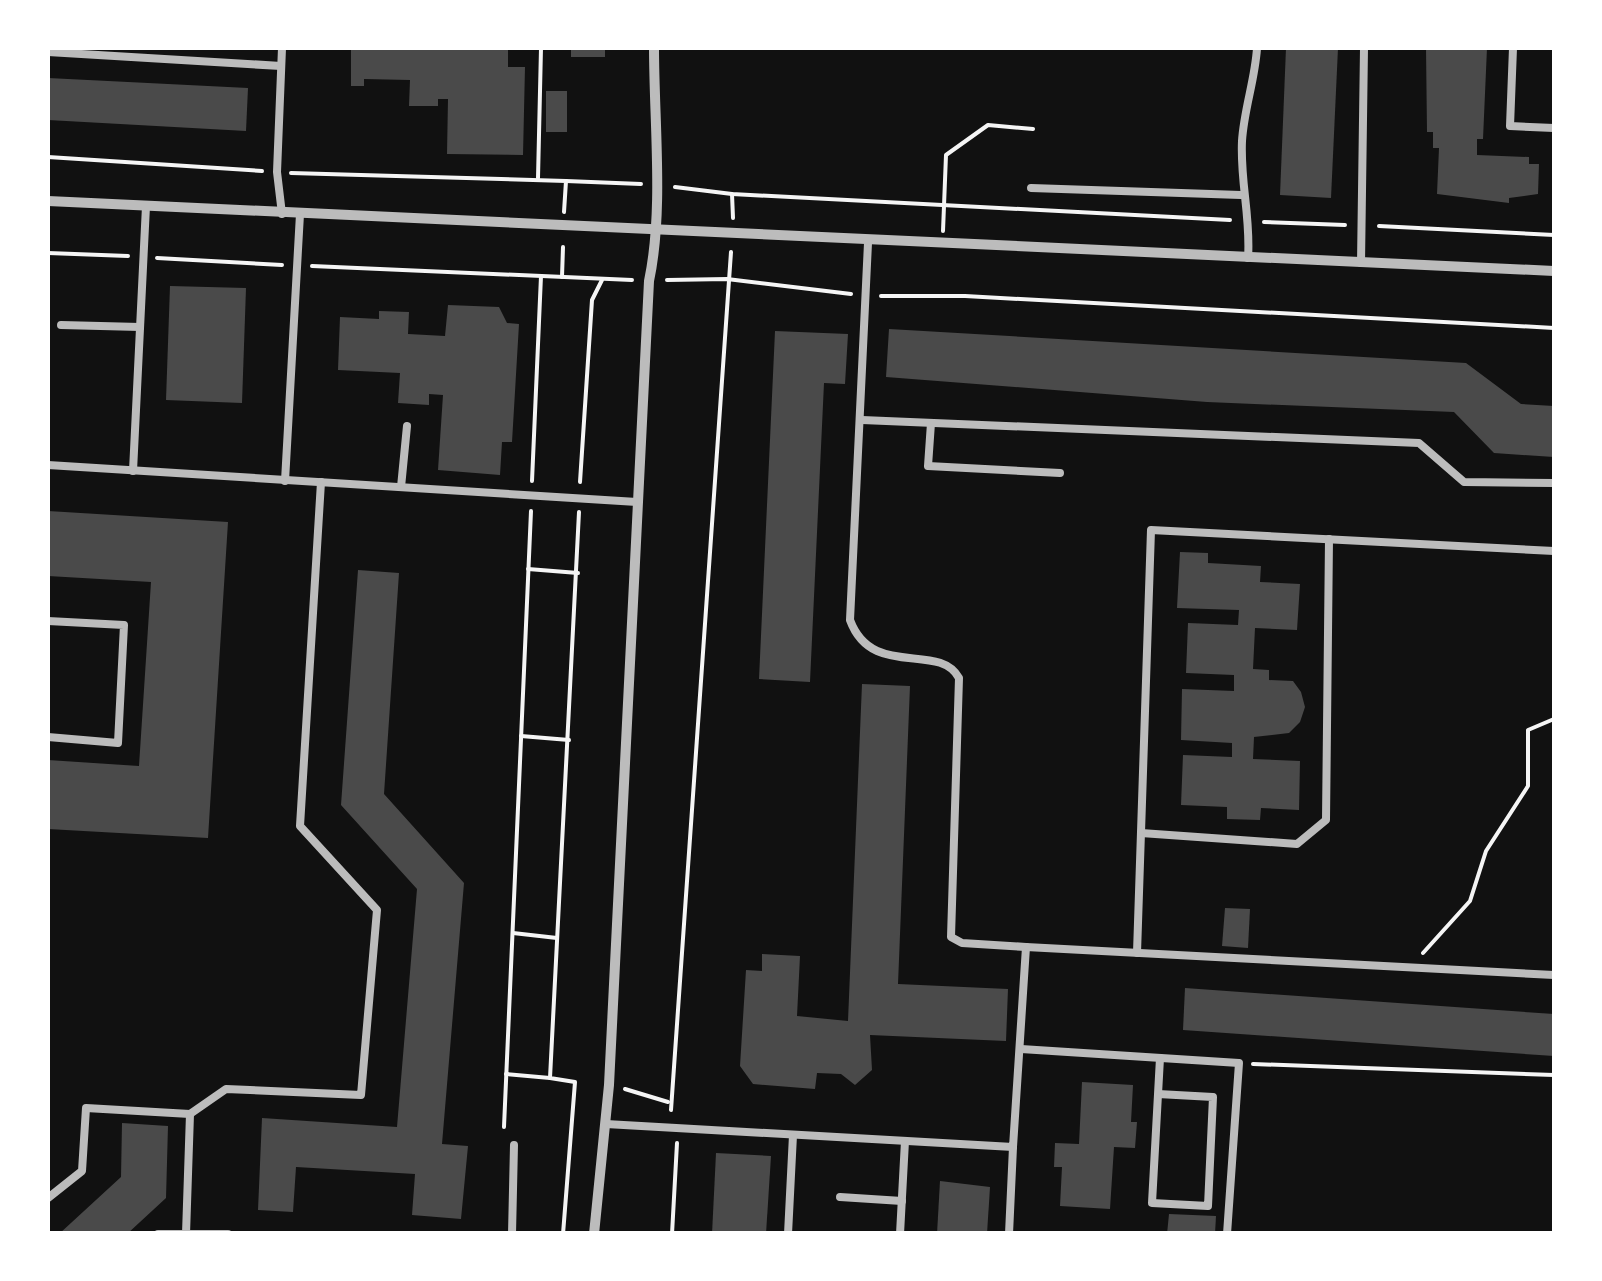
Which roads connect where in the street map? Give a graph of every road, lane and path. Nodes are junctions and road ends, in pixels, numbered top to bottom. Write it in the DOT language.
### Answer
graph roads {
  1 [pos="282,48"];
  2 [pos="541,48"];
  3 [pos="654,48"];
  4 [pos="1257,48"];
  5 [pos="1364,48"];
  6 [pos="1513,48"];
  7 [pos="48,52"];
  8 [pos="129,52"];
  9 [pos="281,66"];
  10 [pos="1554,128"];
  11 [pos="1033,129"];
  12 [pos="48,158"];
  13 [pos="277,172"];
  14 [pos="538,178"];
  15 [pos="566,181"];
  16 [pos="654,184"];
  17 [pos="1031,188"];
  18 [pos="732,194"];
  19 [pos="1241,195"];
  20 [pos="48,201"];
  21 [pos="944,205"];
  22 [pos="146,206"];
  23 [pos="282,214"];
  24 [pos="300,214"];
  25 [pos="1251,221"];
  26 [pos="1360,225"];
  27 [pos="564,226"];
  28 [pos="660,230"];
  29 [pos="733,232"];
  30 [pos="1554,235"];
  31 [pos="868,243"];
  32 [pos="942,246"];
  33 [pos="48,253"];
  34 [pos="141,257"];
  35 [pos="1248,258"];
  36 [pos="1361,263"];
  37 [pos="298,266"];
  38 [pos="1554,271"];
  39 [pos="541,276"];
  40 [pos="562,277"];
  41 [pos="727,279"];
  42 [pos="602,280"];
  43 [pos="650,281"];
  44 [pos="866,296"];
  45 [pos="61,325"];
  46 [pos="140,327"];
  47 [pos="1554,328"];
  48 [pos="862,420"];
  49 [pos="931,423"];
  50 [pos="406,426"];
  51 [pos="48,466"];
  52 [pos="133,471"];
  53 [pos="1060,473"];
  54 [pos="286,480"];
  55 [pos="321,482"];
  56 [pos="1554,484"];
  57 [pos="401,487"];
  58 [pos="531,496"];
  59 [pos="579,497"];
  60 [pos="637,502"];
  61 [pos="1329,540"];
  62 [pos="1554,551"];
  63 [pos="528,569"];
  64 [pos="578,572"];
  65 [pos="48,621"];
  66 [pos="1554,719"];
  67 [pos="521,736"];
  68 [pos="48,738"];
  69 [pos="569,740"];
  70 [pos="1141,833"];
  71 [pos="512,934"];
  72 [pos="558,938"];
  73 [pos="1026,947"];
  74 [pos="1137,953"];
  75 [pos="1410,968"];
  76 [pos="1554,975"];
  77 [pos="1021,1049"];
  78 [pos="1160,1058"];
  79 [pos="1239,1063"];
  80 [pos="506,1074"];
  81 [pos="1554,1075"];
  82 [pos="550,1078"];
  83 [pos="1158,1094"];
  84 [pos="190,1114"];
  85 [pos="606,1124"];
  86 [pos="504,1127"];
  87 [pos="678,1128"];
  88 [pos="793,1134"];
  89 [pos="906,1141"];
  90 [pos="514,1145"];
  91 [pos="1013,1147"];
  92 [pos="840,1197"];
  93 [pos="48,1198"];
  94 [pos="902,1201"];
  95 [pos="186,1232"];
  96 [pos="158,1234"];
  97 [pos="228,1234"];
  98 [pos="512,1234"];
  99 [pos="563,1234"];
  100 [pos="594,1234"];
  101 [pos="672,1234"];
  102 [pos="788,1234"];
  103 [pos="900,1234"];
  104 [pos="1008,1234"];
  105 [pos="1227,1234"];
  1 -- 9 [label="lane"];
  2 -- 14 [label="path"];
  3 -- 16 [label="street"];
  4 -- 19 [label="lane"];
  5 -- 26 [label="lane"];
  6 -- 10 [label="lane"];
  7 -- 8 [label="lane"];
  8 -- 9 [label="lane"];
  9 -- 13 [label="lane"];
  11 -- 21 [label="path"];
  12 -- 13 [label="path"];
  13 -- 14 [label="path"];
  13 -- 23 [label="lane"];
  14 -- 15 [label="path"];
  15 -- 16 [label="path"];
  15 -- 27 [label="path"];
  16 -- 18 [label="path"];
  16 -- 28 [label="street"];
  17 -- 19 [label="lane"];
  18 -- 21 [label="path"];
  18 -- 29 [label="path"];
  19 -- 25 [label="lane"];
  20 -- 22 [label="street"];
  21 -- 25 [label="path"];
  21 -- 32 [label="path"];
  22 -- 23 [label="street"];
  22 -- 34 [label="lane"];
  23 -- 24 [label="street"];
  24 -- 27 [label="street"];
  24 -- 37 [label="lane"];
  25 -- 26 [label="path"];
  25 -- 35 [label="lane"];
  26 -- 30 [label="path"];
  26 -- 36 [label="lane"];
  27 -- 28 [label="street"];
  27 -- 40 [label="path"];
  28 -- 29 [label="street"];
  28 -- 43 [label="street"];
  29 -- 31 [label="street"];
  29 -- 41 [label="path"];
  31 -- 32 [label="street"];
  31 -- 44 [label="lane"];
  32 -- 35 [label="street"];
  33 -- 34 [label="path"];
  34 -- 37 [label="path"];
  34 -- 46 [label="lane"];
  35 -- 36 [label="street"];
  36 -- 38 [label="street"];
  37 -- 39 [label="path"];
  37 -- 54 [label="lane"];
  39 -- 40 [label="path"];
  39 -- 58 [label="path"];
  40 -- 42 [label="path"];
  41 -- 43 [label="path"];
  41 -- 44 [label="path"];
  41 -- 87 [label="path"];
  42 -- 43 [label="path"];
  42 -- 59 [label="path"];
  43 -- 60 [label="street"];
  44 -- 47 [label="path"];
  44 -- 48 [label="lane"];
  45 -- 46 [label="lane"];
  46 -- 52 [label="lane"];
  48 -- 49 [label="lane"];
  48 -- 73 [label="lane"];
  49 -- 53 [label="lane"];
  49 -- 56 [label="lane"];
  50 -- 57 [label="lane"];
  51 -- 52 [label="lane"];
  52 -- 54 [label="lane"];
  54 -- 55 [label="lane"];
  55 -- 57 [label="lane"];
  55 -- 84 [label="lane"];
  57 -- 58 [label="lane"];
  58 -- 59 [label="lane"];
  58 -- 63 [label="path"];
  59 -- 60 [label="lane"];
  59 -- 64 [label="path"];
  60 -- 85 [label="street"];
  61 -- 62 [label="lane"];
  61 -- 70 [label="lane"];
  61 -- 70 [label="lane"];
  63 -- 64 [label="path"];
  63 -- 67 [label="path"];
  64 -- 69 [label="path"];
  65 -- 68 [label="lane"];
  66 -- 75 [label="path"];
  67 -- 69 [label="path"];
  67 -- 71 [label="path"];
  69 -- 72 [label="path"];
  70 -- 74 [label="lane"];
  71 -- 72 [label="path"];
  71 -- 80 [label="path"];
  72 -- 82 [label="path"];
  73 -- 74 [label="lane"];
  73 -- 77 [label="lane"];
  74 -- 75 [label="lane"];
  75 -- 76 [label="lane"];
  77 -- 78 [label="lane"];
  77 -- 91 [label="lane"];
  78 -- 79 [label="lane"];
  78 -- 83 [label="lane"];
  79 -- 81 [label="path"];
  79 -- 105 [label="lane"];
  80 -- 82 [label="path"];
  80 -- 86 [label="path"];
  82 -- 99 [label="path"];
  83 -- 83 [label="lane"];
  84 -- 93 [label="lane"];
  84 -- 95 [label="lane"];
  85 -- 87 [label="lane"];
  85 -- 100 [label="street"];
  87 -- 88 [label="lane"];
  87 -- 101 [label="path"];
  88 -- 89 [label="lane"];
  88 -- 102 [label="lane"];
  89 -- 91 [label="lane"];
  89 -- 94 [label="lane"];
  90 -- 98 [label="lane"];
  91 -- 104 [label="lane"];
  92 -- 94 [label="lane"];
  94 -- 103 [label="lane"];
  95 -- 96 [label="lane"];
  95 -- 97 [label="lane"];
}
